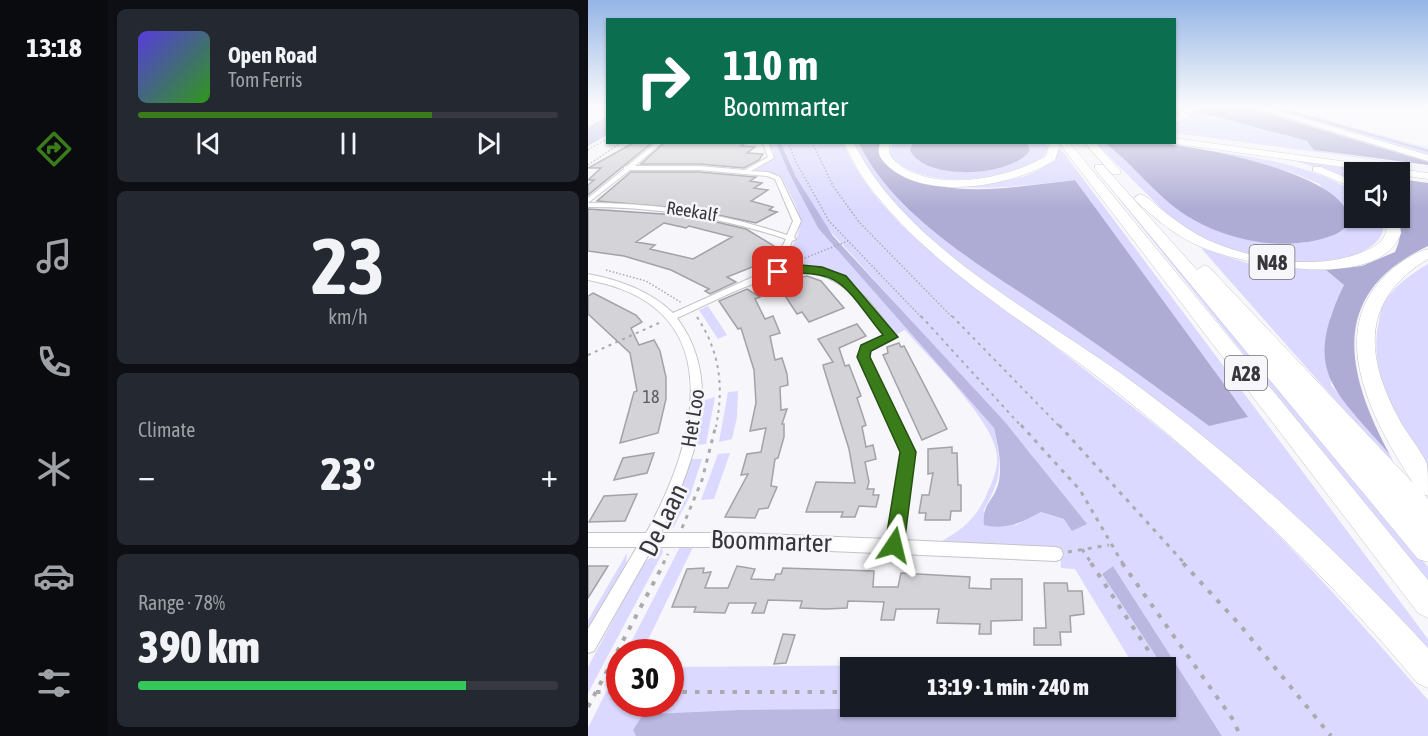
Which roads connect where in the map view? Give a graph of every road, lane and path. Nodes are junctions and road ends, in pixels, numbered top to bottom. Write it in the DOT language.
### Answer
graph roads {
  1 [pos="602,141"];
  2 [pos="1176,141"];
  3 [pos="1221,141"];
  4 [pos="1372,141"];
  5 [pos="619,144"];
  6 [pos="658,144"];
  7 [pos="766,144"];
  8 [pos="789,144"];
  9 [pos="814,144"];
  10 [pos="849,144"];
  11 [pos="885,144"];
  12 [pos="1054,144"];
  13 [pos="1065,144"];
  14 [pos="1080,144"];
  15 [pos="1091,144"];
  16 [pos="588,150"];
  17 [pos="1236,150"];
  18 [pos="1428,158"];
  19 [pos="588,165"];
  20 [pos="1344,165"];
  21 [pos="626,168"];
  22 [pos="1428,169"];
  23 [pos="745,171"];
  24 [pos="1410,174"];
  25 [pos="1428,176"];
  26 [pos="1344,180"];
  27 [pos="1140,198"];
  28 [pos="588,203"];
  29 [pos="1395,228"];
  30 [pos="792,239"];
  31 [pos="848,241"];
  32 [pos="1428,253"];
  33 [pos="600,269"];
  34 [pos="774,273"];
  35 [pos="588,277"];
  36 [pos="758,278"];
  37 [pos="689,309"];
  38 [pos="672,317"];
  39 [pos="588,355"];
  40 [pos="1428,485"];
  41 [pos="1428,517"];
  42 [pos="648,539"];
  43 [pos="675,539"];
  44 [pos="588,540"];
  45 [pos="894,545"];
  46 [pos="1110,545"];
  47 [pos="1082,549"];
  48 [pos="1428,549"];
  49 [pos="1056,554"];
  50 [pos="1428,603"];
  51 [pos="588,645"];
  52 [pos="1151,657"];
  53 [pos="1428,672"];
  54 [pos="596,692"];
  55 [pos="606,692"];
  56 [pos="684,692"];
  57 [pos="840,692"];
  58 [pos="588,707"];
  59 [pos="1240,736"];
  60 [pos="1331,736"];
  1 -- 16 [label="path"];
  2 -- 17 [label="highway"];
  3 -- 22 [label="highway"];
  4 -- 18 [label="highway"];
  5 -- 19 [label="path"];
  6 -- 21 [label="street"];
  7 -- 23 [label="street"];
  8 -- 31 [label="path"];
  9 -- 60 [label="path"];
  10 -- 53 [label="highway"];
  11 -- 12 [label="highway"];
  13 -- 50 [label="highway, A28"];
  14 -- 48 [label="highway, A28"];
  15 -- 27 [label="highway, A28"];
  17 -- 20 [label="highway"];
  17 -- 26 [label="highway"];
  21 -- 23 [label="street"];
  21 -- 28 [label="street"];
  23 -- 30 [label="street"];
  24 -- 25 [label="highway"];
  27 -- 29 [label="highway, N48"];
  27 -- 41 [label="highway, A28"];
  28 -- 30 [label="street, Reekalf"];
  30 -- 36 [label="street"];
  31 -- 34 [label="path"];
  31 -- 46 [label="path"];
  32 -- 40 [label="highway"];
  33 -- 37 [label="path, De Laan"];
  34 -- 36 [label="street"];
  34 -- 45 [label="street"];
  35 -- 38 [label="street, Het Loo"];
  36 -- 37 [label="street"];
  37 -- 38 [label="street"];
  37 -- 43 [label="path, De Laan"];
  38 -- 39 [label="path"];
  38 -- 42 [label="street, Het Loo"];
  42 -- 43 [label="street, Boommarter"];
  42 -- 44 [label="street, Boommarter"];
  42 -- 51 [label="street, Het Loo"];
  43 -- 45 [label="street, Boommarter"];
  43 -- 54 [label="path, De Laan"];
  45 -- 49 [label="street, Boommarter"];
  46 -- 47 [label="path"];
  46 -- 59 [label="path"];
  47 -- 49 [label="path"];
  47 -- 52 [label="path"];
  54 -- 55 [label="path"];
  54 -- 58 [label="path, De Laan"];
  56 -- 57 [label="path"];
}
